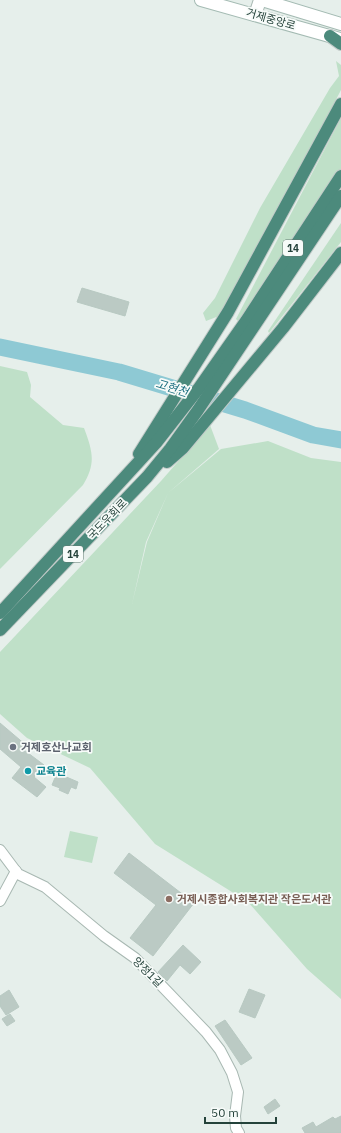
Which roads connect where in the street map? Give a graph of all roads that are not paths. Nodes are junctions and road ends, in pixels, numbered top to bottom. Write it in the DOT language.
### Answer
graph roads {
  1 [pos="201,0"];
  2 [pos="252,0"];
  3 [pos="261,0"];
  4 [pos="276,0"];
  5 [pos="289,9"];
  6 [pos="252,14"];
  7 [pos="341,24"];
  8 [pos="336,37"];
  9 [pos="341,44"];
  10 [pos="341,104"];
  11 [pos="341,176"];
  12 [pos="341,196"];
  13 [pos="341,253"];
  14 [pos="251,323"];
  15 [pos="130,470"];
  16 [pos="147,477"];
  17 [pos="0,613"];
  18 [pos="0,630"];
  19 [pos="0,850"];
  20 [pos="16,871"];
  21 [pos="0,900"];
  22 [pos="238,1133"];
  1 -- 6 [label="main road, 거제중앙로"];
  2 -- 6 [label="main road"];
  3 -- 5 [label="main road, 거제중앙로"];
  3 -- 6 [label="main road"];
  4 -- 5 [label="main road"];
  5 -- 7 [label="main road, 거제중앙로"];
  6 -- 8 [label="main road, 거제중앙로"];
  8 -- 9 [label="highway"];
  10 -- 15 [label="highway"];
  11 -- 14 [label="highway, 14"];
  12 -- 14 [label="highway, 14"];
  13 -- 16 [label="highway"];
  14 -- 15 [label="highway, 14"];
  14 -- 16 [label="highway, 14"];
  15 -- 17 [label="highway, 국도우회로 / 14"];
  16 -- 18 [label="highway, 국도우회로 / 14"];
  19 -- 20 [label="street, 양정1길"];
  20 -- 21 [label="street"];
  20 -- 22 [label="street, 양정1길"];
}
